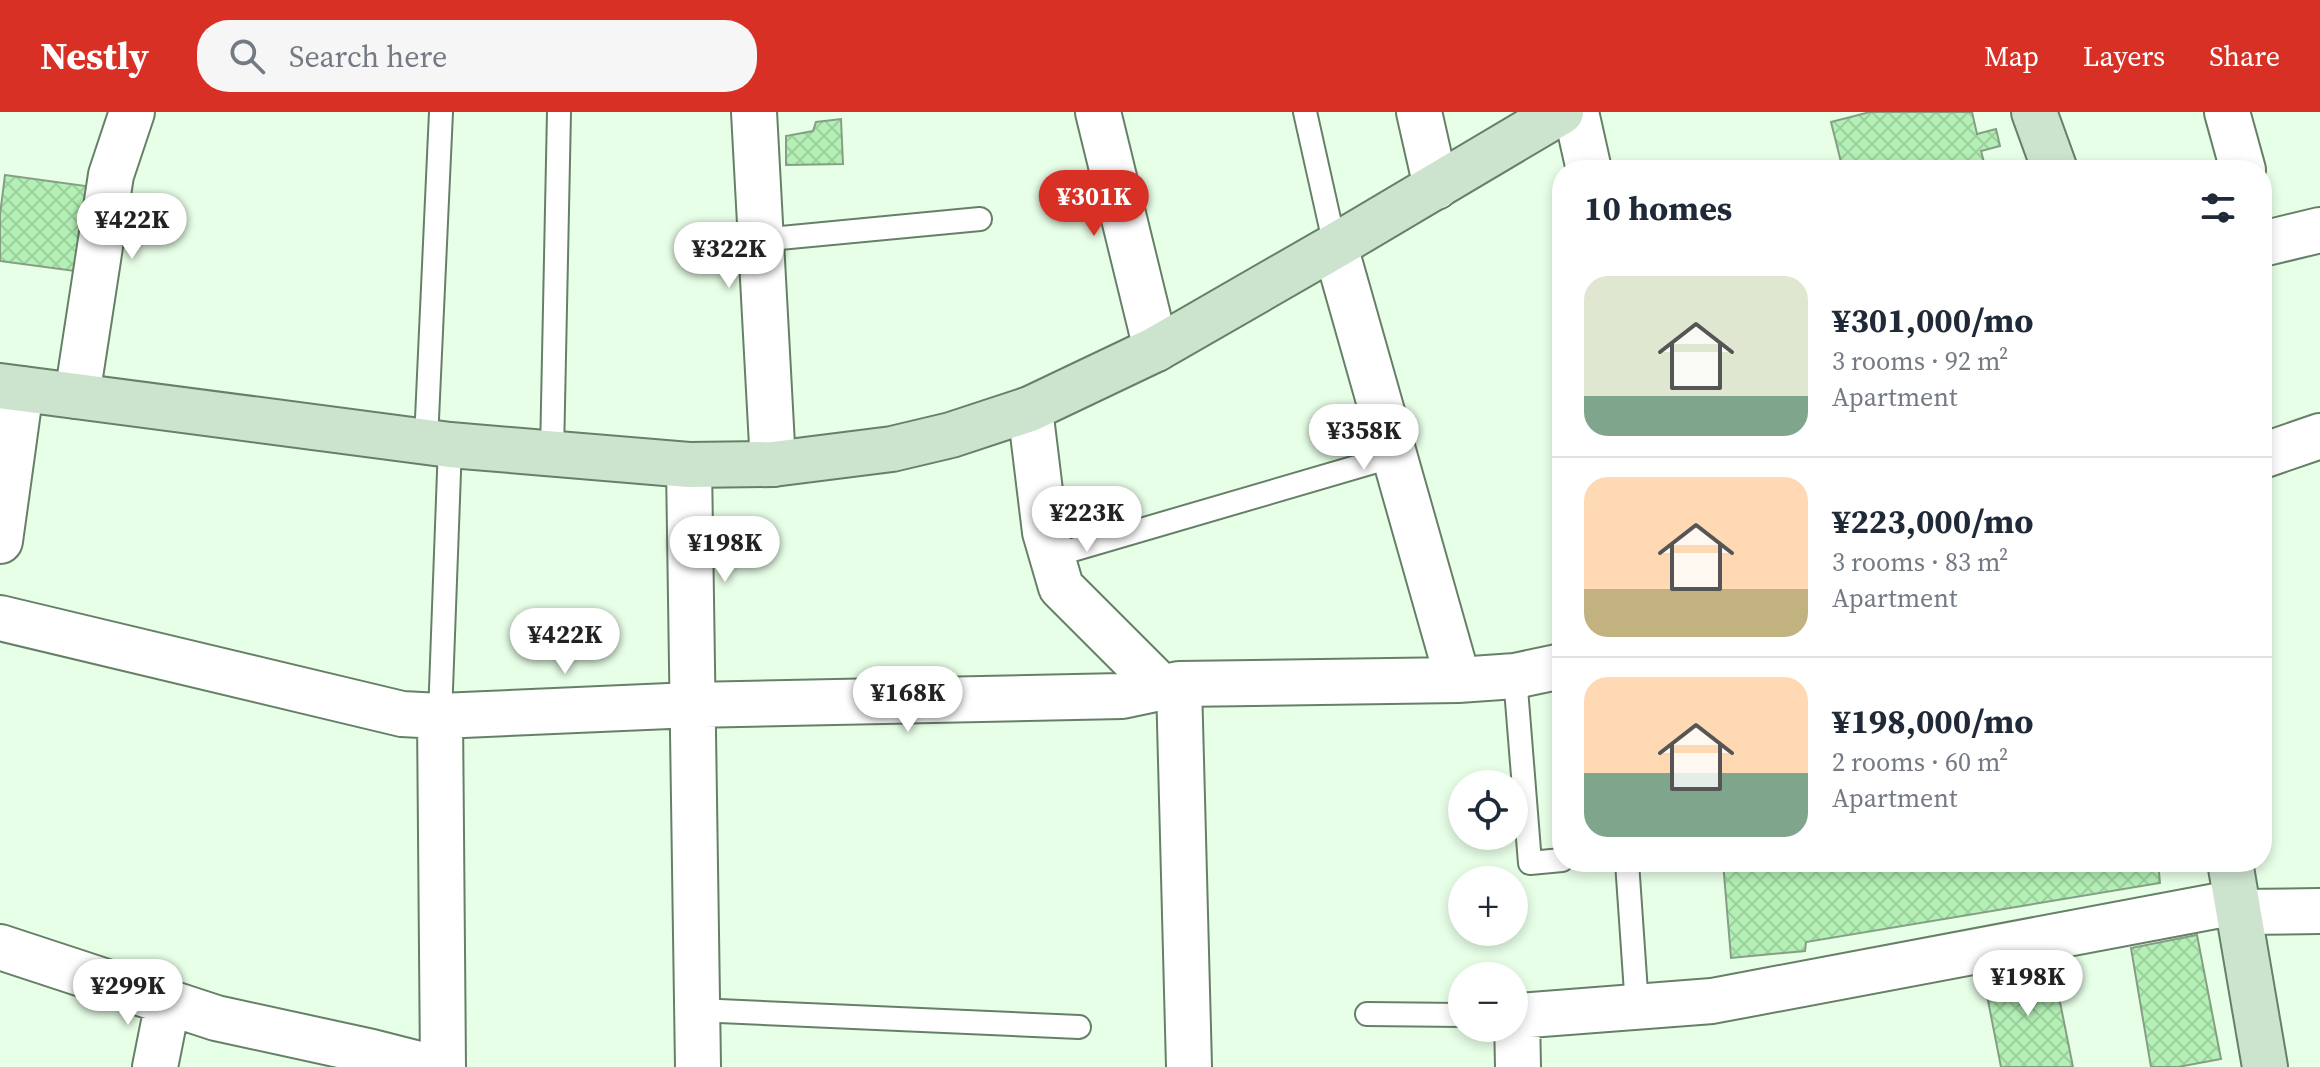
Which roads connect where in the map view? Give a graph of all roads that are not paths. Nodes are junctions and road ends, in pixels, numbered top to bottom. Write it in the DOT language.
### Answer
graph roads {
  1 [pos="132,112"];
  2 [pos="441,112"];
  3 [pos="559,112"];
  4 [pos="1098,112"];
  5 [pos="1305,112"];
  6 [pos="1419,112"];
  7 [pos="1561,112"];
  8 [pos="1576,112"];
  9 [pos="2034,112"];
  10 [pos="2227,112"];
  11 [pos="743,114"];
  12 [pos="1587,160"];
  13 [pos="2051,160"];
  14 [pos="2240,160"];
  15 [pos="1436,187"];
  16 [pos="980,219"];
  17 [pos="2320,230"];
  18 [pos="760,240"];
  19 [pos="2272,240"];
  20 [pos="1335,246"];
  21 [pos="1156,349"];
  22 [pos="11,387"];
  23 [pos="77,396"];
  24 [pos="1030,409"];
  25 [pos="2320,436"];
  26 [pos="438,443"];
  27 [pos="2272,453"];
  28 [pos="552,454"];
  29 [pos="1394,456"];
  30 [pos="773,464"];
  31 [pos="689,465"];
  32 [pos="0,541"];
  33 [pos="1052,556"];
  34 [pos="0,618"];
  35 [pos="1552,668"];
  36 [pos="1515,676"];
  37 [pos="1458,680"];
  38 [pos="1171,686"];
  39 [pos="692,705"];
  40 [pos="440,716"];
  41 [pos="1552,861"];
  42 [pos="1628,872"];
  43 [pos="2235,892"];
  44 [pos="2320,911"];
  45 [pos="0,947"];
  46 [pos="168,1002"];
  47 [pos="1637,1007"];
  48 [pos="697,1010"];
  49 [pos="1367,1014"];
  50 [pos="1448,1015"];
  51 [pos="1528,1015"];
  52 [pos="1079,1027"];
  53 [pos="1517,1042"];
  54 [pos="155,1067"];
  55 [pos="431,1067"];
  56 [pos="443,1067"];
  57 [pos="698,1067"];
  58 [pos="1189,1067"];
  59 [pos="1518,1067"];
  60 [pos="2265,1067"];
  1 -- 23 [label="street"];
  2 -- 26 [label="lane"];
  3 -- 28 [label="lane"];
  4 -- 21 [label="street"];
  5 -- 20 [label="lane"];
  6 -- 15 [label="street"];
  7 -- 15 [label="street"];
  8 -- 12 [label="street"];
  9 -- 13 [label="street"];
  10 -- 14 [label="street"];
  11 -- 18 [label="street"];
  15 -- 20 [label="street"];
  16 -- 18 [label="lane"];
  17 -- 19 [label="street"];
  18 -- 30 [label="street"];
  20 -- 21 [label="street"];
  20 -- 29 [label="street"];
  21 -- 24 [label="street"];
  22 -- 23 [label="street"];
  22 -- 32 [label="street"];
  23 -- 26 [label="street"];
  24 -- 30 [label="street"];
  24 -- 33 [label="street"];
  25 -- 27 [label="street"];
  26 -- 28 [label="street"];
  26 -- 40 [label="lane"];
  28 -- 31 [label="street"];
  29 -- 33 [label="lane"];
  29 -- 37 [label="street"];
  30 -- 31 [label="street"];
  31 -- 39 [label="street"];
  33 -- 38 [label="street"];
  34 -- 40 [label="street"];
  35 -- 36 [label="street"];
  36 -- 37 [label="street"];
  36 -- 41 [label="lane"];
  37 -- 38 [label="street"];
  38 -- 39 [label="street"];
  38 -- 58 [label="street"];
  39 -- 40 [label="street"];
  39 -- 48 [label="street"];
  40 -- 56 [label="street"];
  42 -- 47 [label="lane"];
  43 -- 44 [label="street"];
  43 -- 47 [label="street"];
  43 -- 60 [label="street"];
  45 -- 46 [label="street"];
  46 -- 54 [label="street"];
  46 -- 55 [label="street"];
  47 -- 51 [label="street"];
  48 -- 52 [label="lane"];
  48 -- 57 [label="street"];
  49 -- 50 [label="lane"];
  53 -- 59 [label="street"];
}
